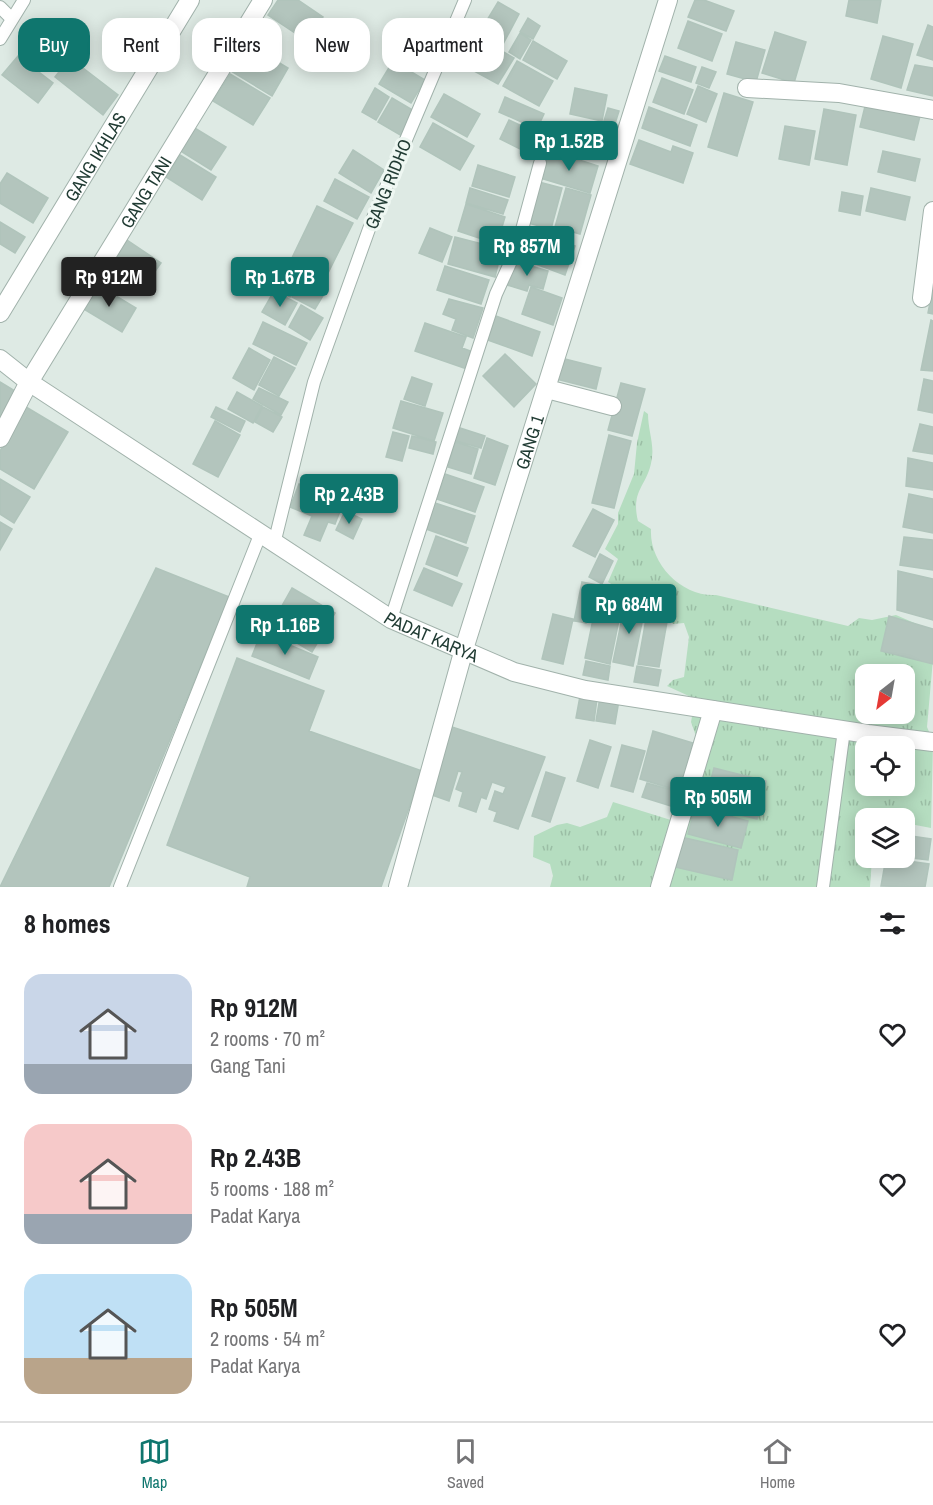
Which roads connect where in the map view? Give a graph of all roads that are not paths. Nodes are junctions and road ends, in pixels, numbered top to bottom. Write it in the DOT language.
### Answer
graph roads {
  1 [pos="24,0"];
  2 [pos="190,0"];
  3 [pos="263,0"];
  4 [pos="465,0"];
  5 [pos="668,0"];
  6 [pos="0,7"];
  7 [pos="12,19"];
  8 [pos="0,39"];
  9 [pos="747,88"];
  10 [pos="933,110"];
  11 [pos="540,163"];
  12 [pos="933,211"];
  13 [pos="922,298"];
  14 [pos="0,313"];
  15 [pos="0,359"];
  16 [pos="29,382"];
  17 [pos="547,389"];
  18 [pos="612,406"];
  19 [pos="0,438"];
  20 [pos="267,539"];
  21 [pos="391,619"];
  22 [pos="464,649"];
  23 [pos="713,710"];
  24 [pos="844,730"];
  25 [pos="933,742"];
  26 [pos="120,887"];
  27 [pos="398,887"];
  28 [pos="660,887"];
  29 [pos="823,887"];
  1 -- 7 [label="lane"];
  2 -- 14 [label="street, GANG IKHLAS"];
  3 -- 16 [label="street, GANG TANI"];
  4 -- 20 [label="lane, GANG RIDHO"];
  5 -- 17 [label="street, GANG 1"];
  6 -- 7 [label="lane"];
  7 -- 8 [label="lane"];
  9 -- 10 [label="street"];
  11 -- 21 [label="lane"];
  12 -- 13 [label="street"];
  15 -- 16 [label="street, PADAT KARYA"];
  16 -- 19 [label="street, GANG TANI"];
  16 -- 20 [label="street, PADAT KARYA"];
  17 -- 18 [label="street"];
  17 -- 22 [label="street, GANG 1"];
  20 -- 21 [label="street, PADAT KARYA"];
  20 -- 26 [label="lane, GANG RIDHO"];
  21 -- 22 [label="street, PADAT KARYA"];
  22 -- 23 [label="street, PADAT KARYA"];
  22 -- 27 [label="street, GANG 1"];
  23 -- 24 [label="street, PADAT KARYA"];
  23 -- 28 [label="street"];
  24 -- 25 [label="street, PADAT KARYA"];
  24 -- 29 [label="lane"];
}
